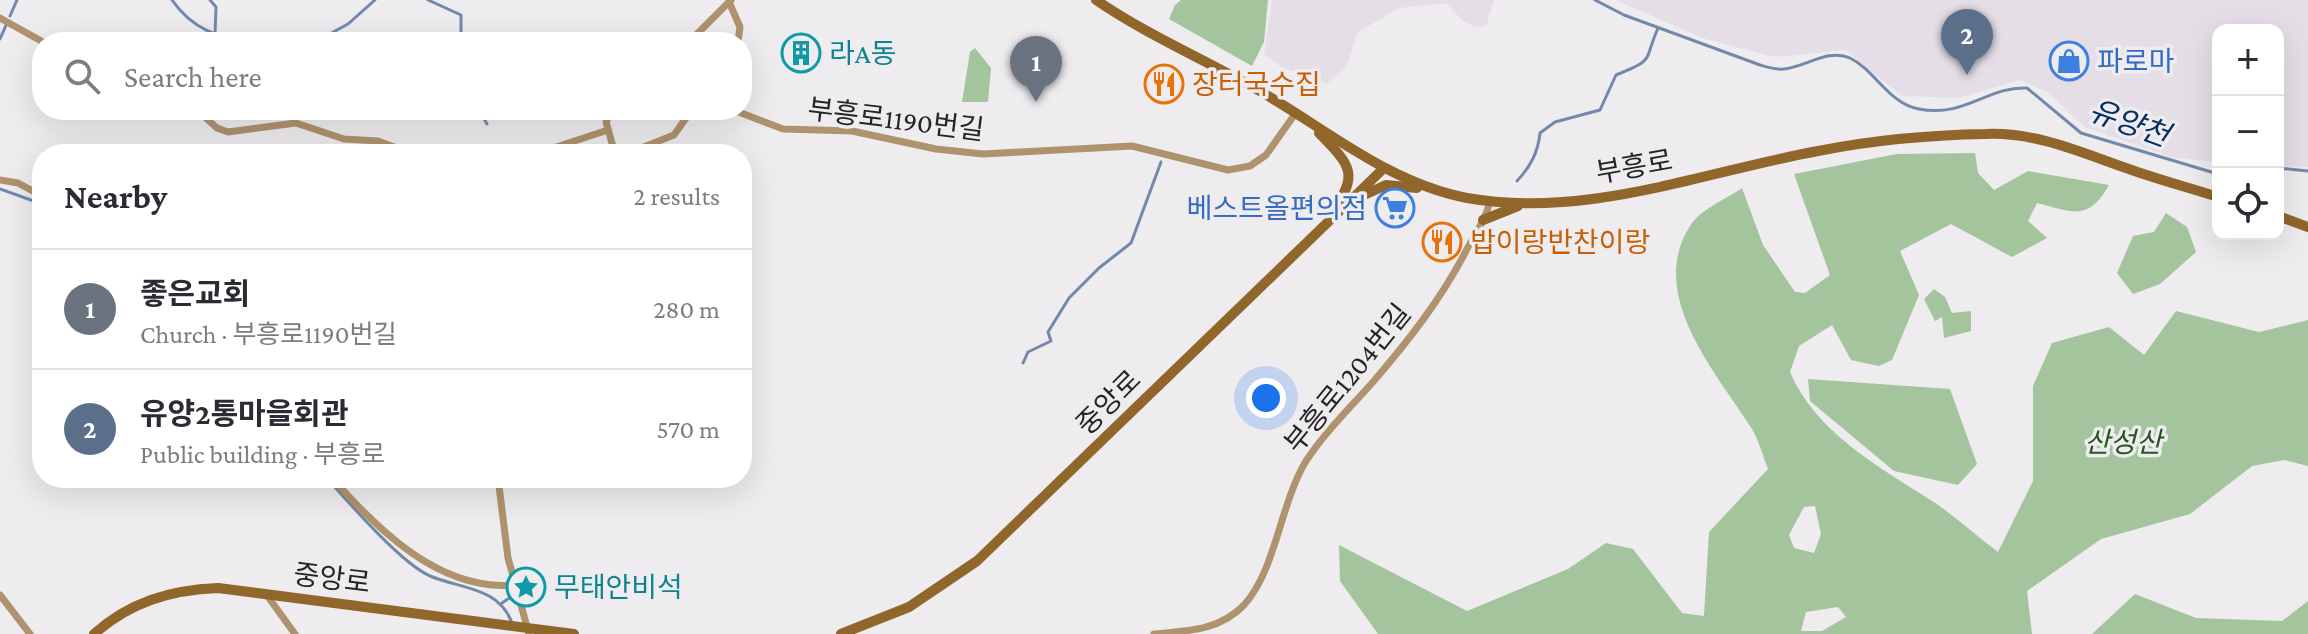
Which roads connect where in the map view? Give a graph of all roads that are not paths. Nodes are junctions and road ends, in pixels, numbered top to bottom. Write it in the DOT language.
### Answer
graph roads {
  1 [pos="1096,0"];
  2 [pos="730,1"];
  3 [pos="0,18"];
  4 [pos="699,32"];
  5 [pos="739,32"];
  6 [pos="32,36"];
  7 [pos="1295,114"];
  8 [pos="752,117"];
  9 [pos="208,120"];
  10 [pos="607,120"];
  11 [pos="684,120"];
  12 [pos="1310,123"];
  13 [pos="608,130"];
  14 [pos="386,144"];
  15 [pos="565,144"];
  16 [pos="612,144"];
  17 [pos="651,144"];
  18 [pos="1384,168"];
  19 [pos="0,180"];
  20 [pos="1433,189"];
  21 [pos="32,191"];
  22 [pos="2212,195"];
  23 [pos="1490,200"];
  24 [pos="1530,203"];
  25 [pos="1336,215"];
  26 [pos="2284,218"];
  27 [pos="1483,220"];
  28 [pos="2308,227"];
  29 [pos="1302,247"];
  30 [pos="341,488"];
  31 [pos="499,488"];
  32 [pos="513,585"];
  33 [pos="266,594"];
  34 [pos="0,595"];
  35 [pos="1219,623"];
  36 [pos="520,629"];
  37 [pos="551,632"];
  38 [pos="30,634"];
  39 [pos="95,634"];
  40 [pos="295,634"];
  41 [pos="574,634"];
  42 [pos="841,634"];
  43 [pos="1154,634"];
  44 [pos="1210,634"];
  1 -- 7 [label="main road, 부흥로"];
  2 -- 4 [label="street"];
  2 -- 5 [label="street"];
  3 -- 6 [label="street"];
  7 -- 8 [label="street, 부흥로1190번길"];
  7 -- 12 [label="main road, 부흥로"];
  9 -- 14 [label="street"];
  10 -- 13 [label="street"];
  11 -- 17 [label="street, 부흥로1190번길"];
  12 -- 18 [label="main road, 부흥로"];
  12 -- 29 [label="main road"];
  13 -- 15 [label="street"];
  13 -- 16 [label="street"];
  18 -- 20 [label="main road, 부흥로"];
  18 -- 25 [label="main road, 중앙로"];
  19 -- 21 [label="street"];
  20 -- 23 [label="main road, 부흥로"];
  20 -- 25 [label="main road"];
  22 -- 24 [label="main road, 부흥로"];
  23 -- 24 [label="main road, 부흥로"];
  23 -- 27 [label="street, 부흥로1204번길"];
  24 -- 27 [label="main road"];
  25 -- 29 [label="main road, 중앙로"];
  26 -- 28 [label="main road"];
  27 -- 35 [label="street, 부흥로1204번길"];
  29 -- 42 [label="main road, 중앙로"];
  30 -- 32 [label="street"];
  31 -- 32 [label="street"];
  32 -- 36 [label="street"];
  33 -- 36 [label="main road, 중앙로"];
  33 -- 39 [label="main road, 중앙로"];
  33 -- 40 [label="street"];
  34 -- 38 [label="street"];
  35 -- 43 [label="street, 부흥로1204번길"];
  35 -- 44 [label="street, 부흥로1204번길"];
  36 -- 37 [label="main road, 중앙로"];
  37 -- 41 [label="main road, 중앙로"];
}
